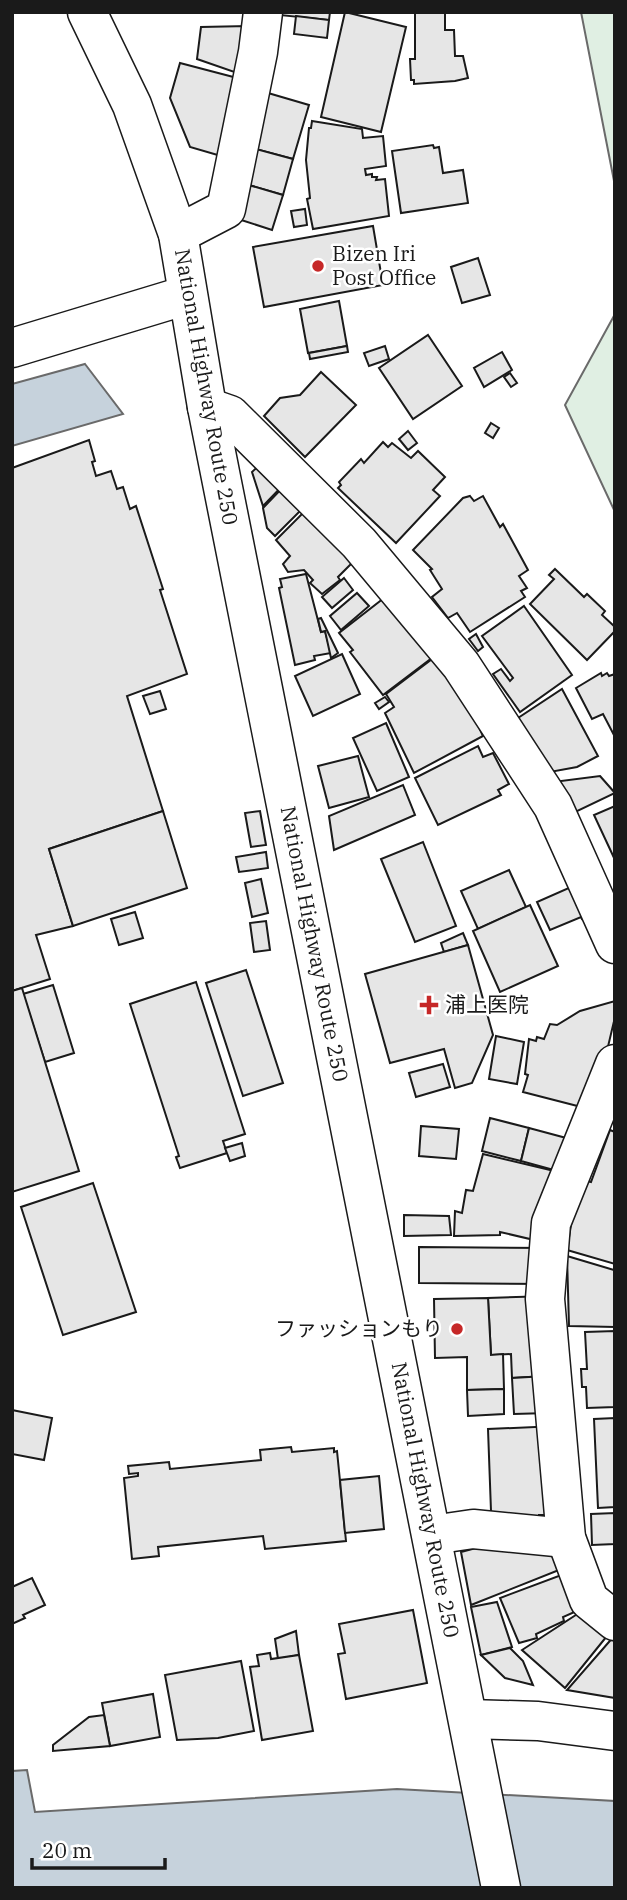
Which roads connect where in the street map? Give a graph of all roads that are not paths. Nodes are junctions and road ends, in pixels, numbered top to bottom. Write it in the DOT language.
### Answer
graph roads {
  1 [pos="87,12"];
  2 [pos="263,12"];
  3 [pos="178,234"];
  4 [pos="187,295"];
  5 [pos="12,348"];
  6 [pos="208,407"];
  7 [pos="615,944"];
  8 [pos="615,1064"];
  9 [pos="432,1535"];
  10 [pos="566,1538"];
  11 [pos="615,1621"];
  12 [pos="468,1719"];
  13 [pos="615,1731"];
  14 [pos="501,1888"];
  1 -- 3 [label="main road, National Highway Route 250"];
  2 -- 3 [label="main road"];
  3 -- 4 [label="main road, National Highway Route 250"];
  4 -- 5 [label="main road"];
  4 -- 6 [label="main road, National Highway Route 250"];
  6 -- 7 [label="main road"];
  6 -- 9 [label="main road, National Highway Route 250"];
  8 -- 10 [label="main road"];
  9 -- 10 [label="main road"];
  9 -- 12 [label="main road, National Highway Route 250"];
  10 -- 11 [label="main road"];
  12 -- 13 [label="main road"];
  12 -- 14 [label="main road, National Highway Route 250"];
}
